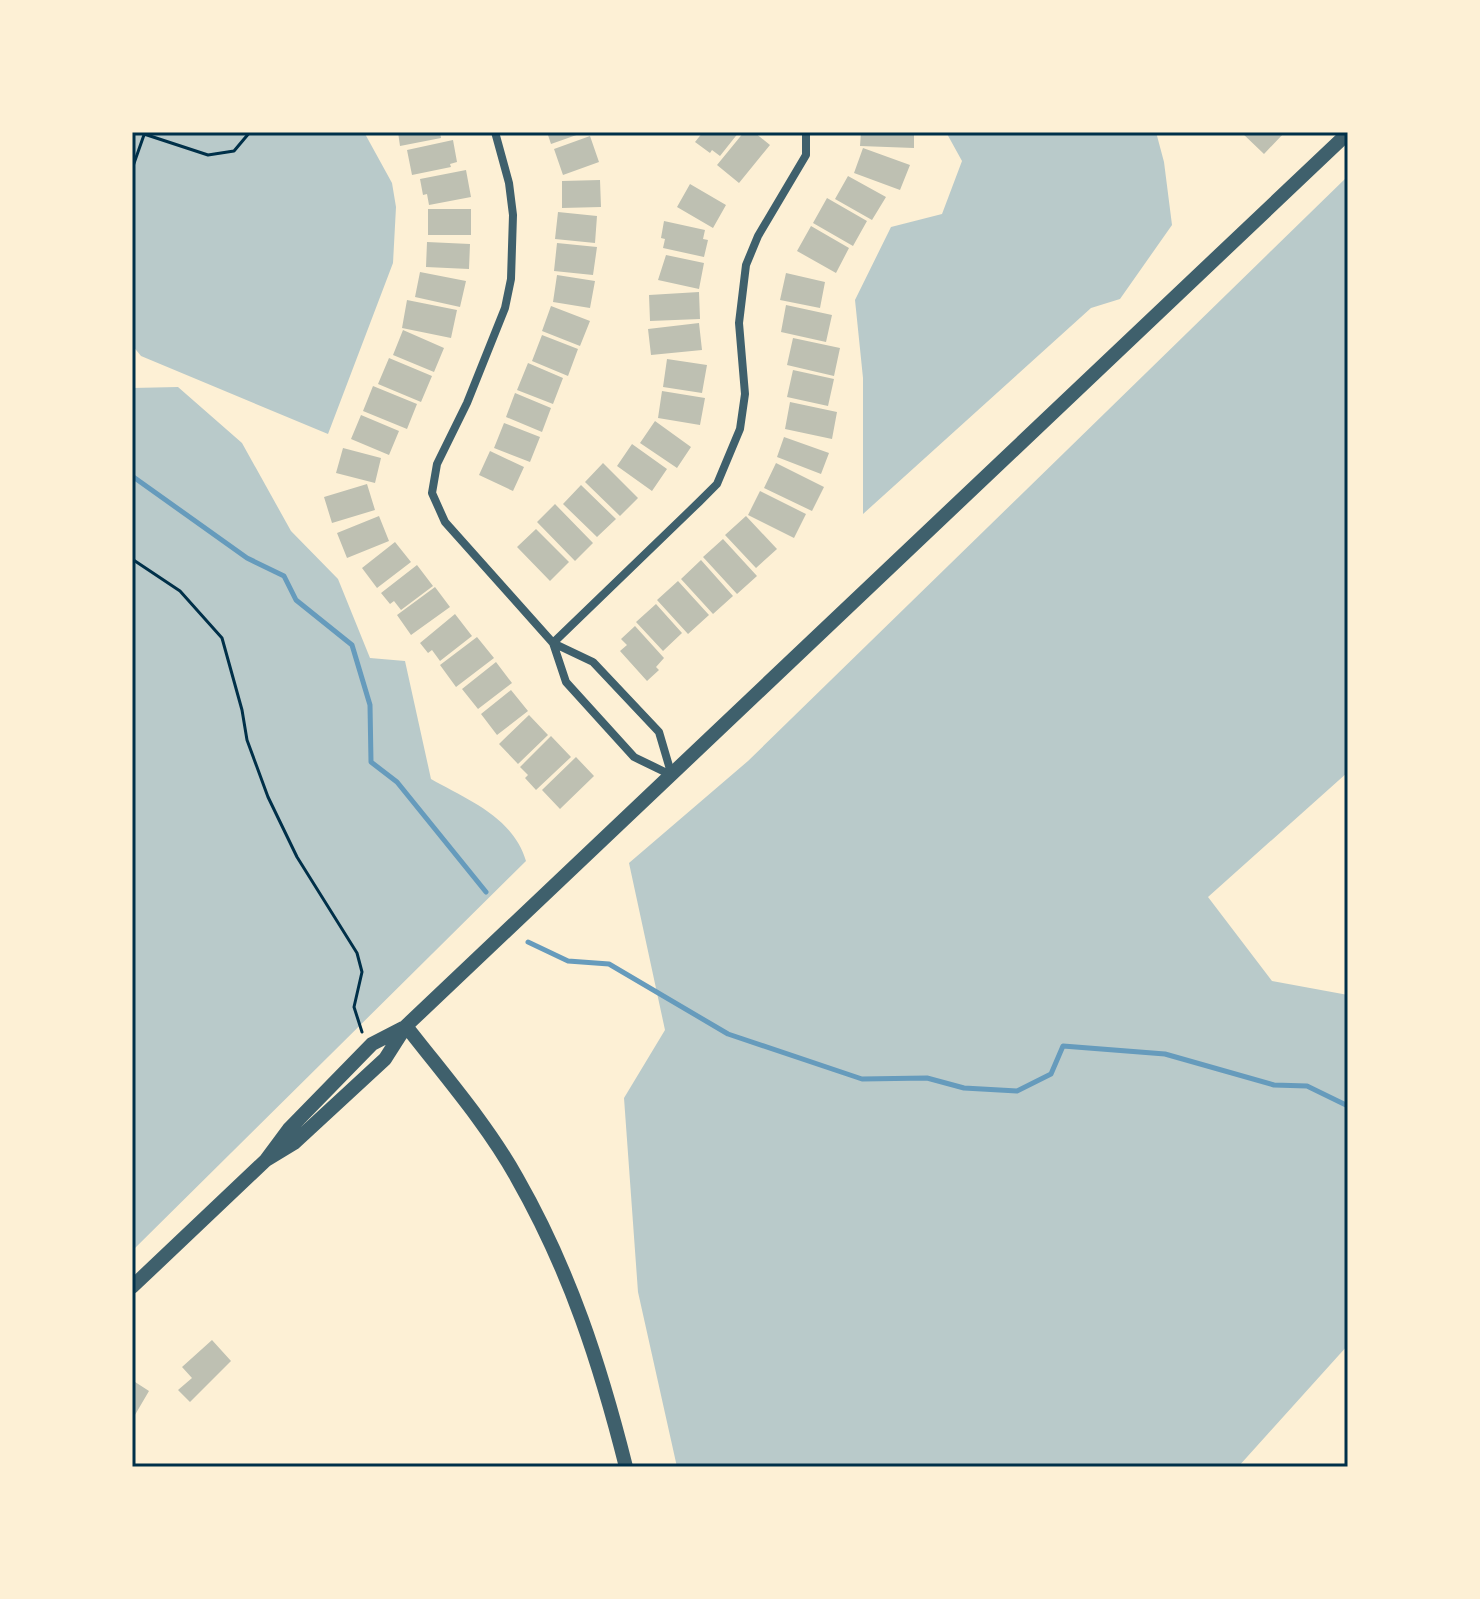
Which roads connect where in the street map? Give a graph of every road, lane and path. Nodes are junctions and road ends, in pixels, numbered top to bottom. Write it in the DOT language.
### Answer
graph roads {
  1 [pos="250,132"];
  2 [pos="495,132"];
  3 [pos="806,132"];
  4 [pos="144,133"];
  5 [pos="1348,133"];
  6 [pos="132,169"];
  7 [pos="132,559"];
  8 [pos="553,643"];
  9 [pos="672,776"];
  10 [pos="406,1026"];
  11 [pos="365,1040"];
  12 [pos="132,1287"];
  13 [pos="626,1467"];
  1 -- 4 [label="path"];
  2 -- 8 [label="street"];
  3 -- 8 [label="street"];
  4 -- 6 [label="path"];
  5 -- 9 [label="street"];
  7 -- 11 [label="path"];
  8 -- 9 [label="street"];
  8 -- 9 [label="street"];
  9 -- 10 [label="street"];
  10 -- 12 [label="street"];
  10 -- 13 [label="street"];
}
